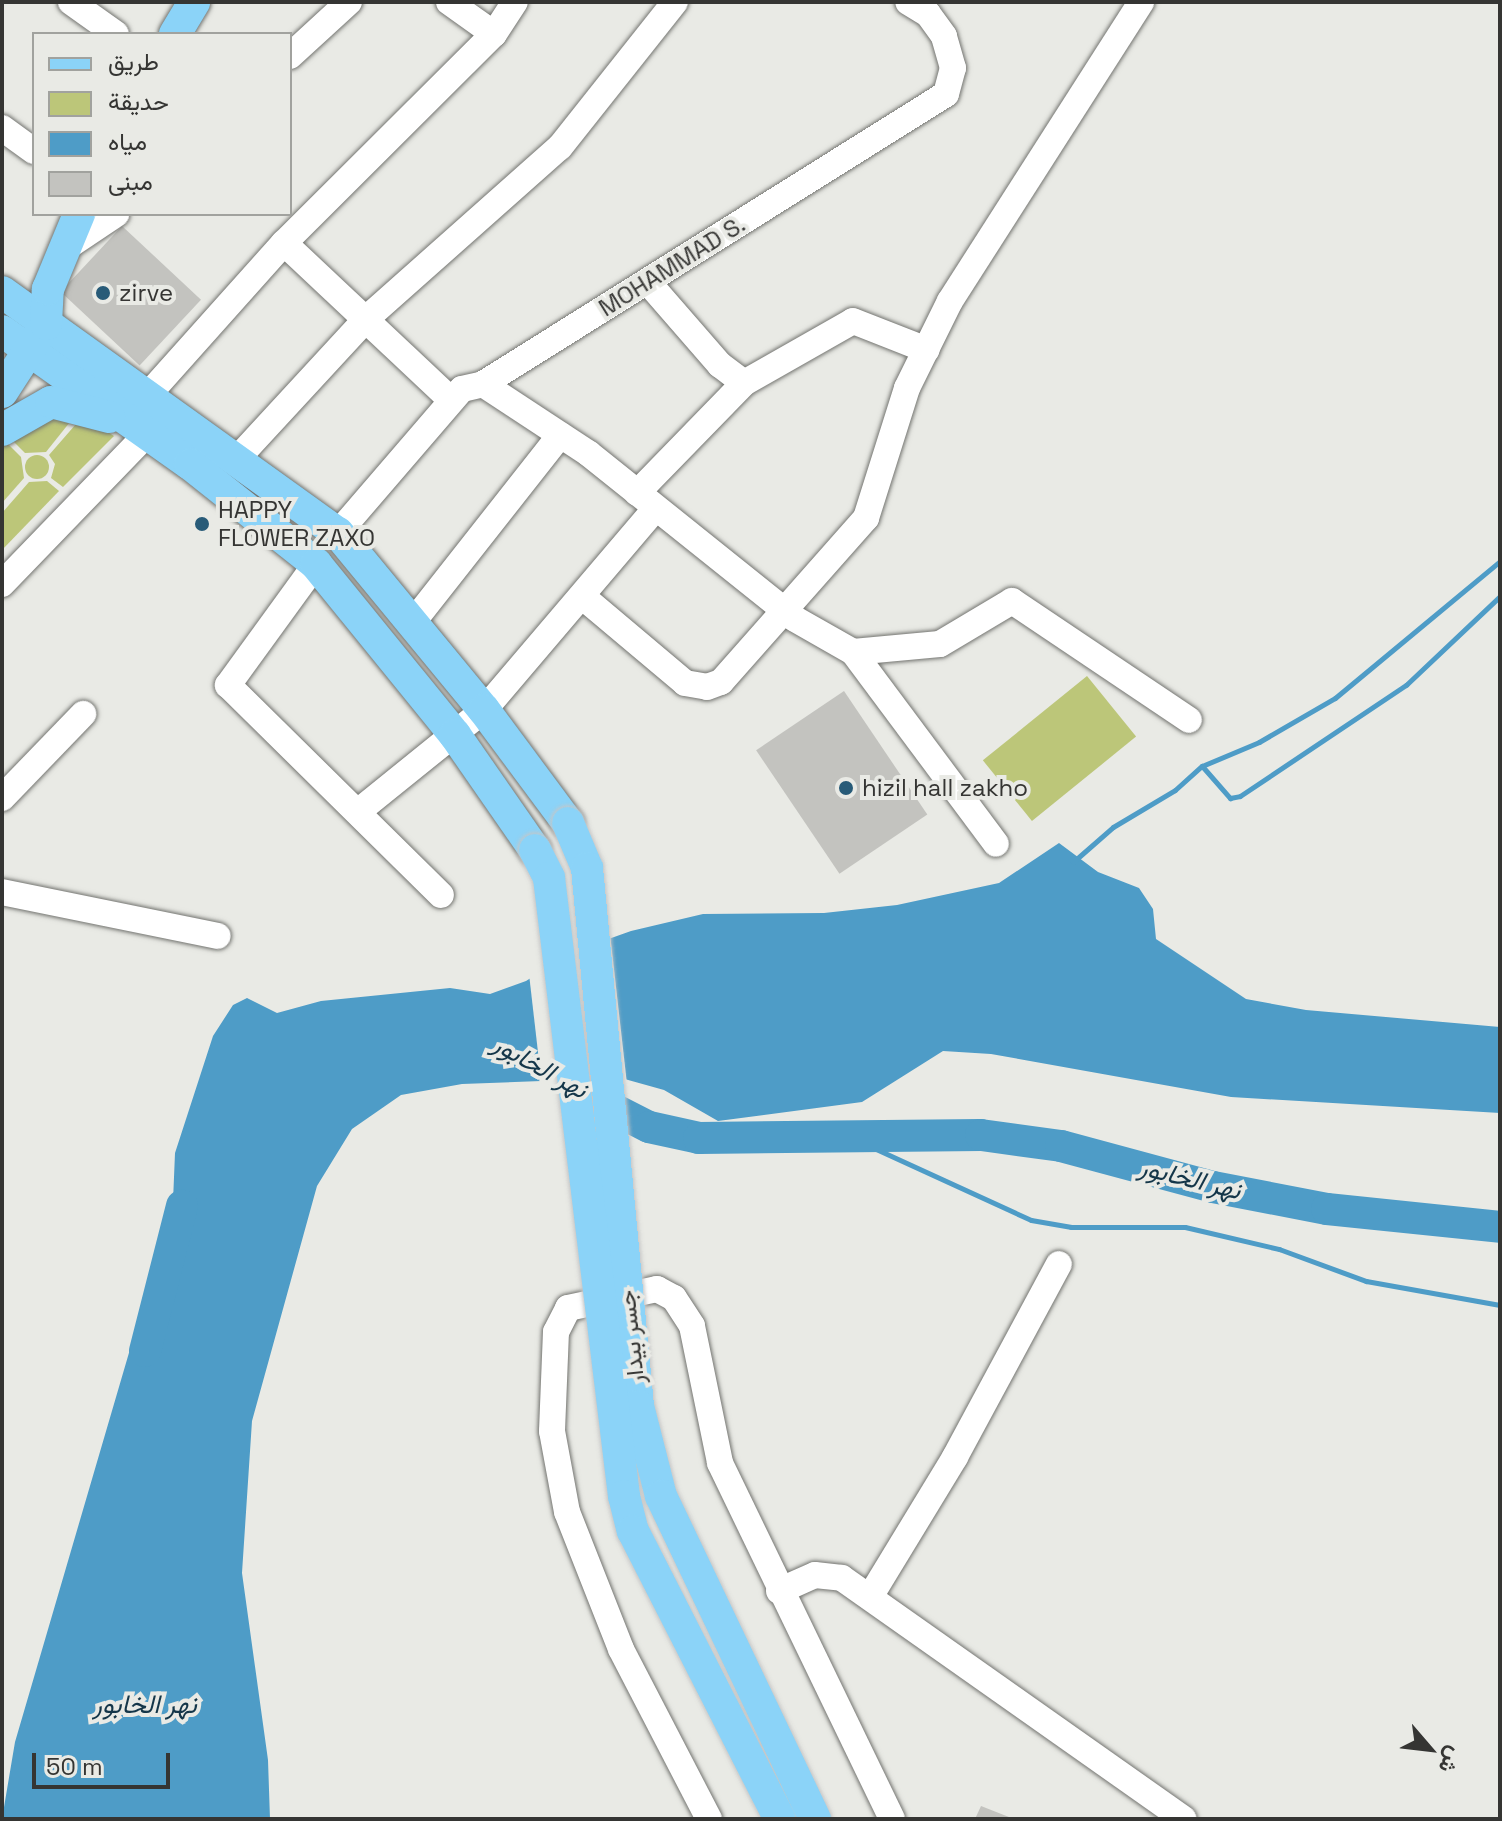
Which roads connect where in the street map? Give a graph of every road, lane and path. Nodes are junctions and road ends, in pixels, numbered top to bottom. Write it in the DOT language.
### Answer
graph roads {
  1 [pos="71,2"];
  2 [pos="194,2"];
  3 [pos="349,2"];
  4 [pos="449,2"];
  5 [pos="515,2"];
  6 [pos="675,2"];
  7 [pos="908,2"];
  8 [pos="1141,2"];
  9 [pos="113,32"];
  10 [pos="176,32"];
  11 [pos="494,34"];
  12 [pos="292,54"];
  13 [pos="2,128"];
  14 [pos="32,150"];
  15 [pos="78,216"];
  16 [pos="113,216"];
  17 [pos="284,243"];
  18 [pos="64,249"];
  19 [pos="647,281"];
  20 [pos="48,289"];
  21 [pos="6,314"];
  22 [pos="366,319"];
  23 [pos="37,336"];
  24 [pos="927,350"];
  25 [pos="744,383"];
  26 [pos="483,384"];
  27 [pos="2,392"];
  28 [pos="147,396"];
  29 [pos="451,400"];
  30 [pos="2,430"];
  31 [pos="148,433"];
  32 [pos="560,435"];
  33 [pos="236,460"];
  34 [pos="647,500"];
  35 [pos="338,533"];
  36 [pos="316,564"];
  37 [pos="2,584"];
  38 [pos="583,597"];
  39 [pos="782,608"];
  40 [pos="413,622"];
  41 [pos="853,652"];
  42 [pos="484,710"];
  43 [pos="83,714"];
  44 [pos="1189,720"];
  45 [pos="455,735"];
  46 [pos="2,798"];
  47 [pos="360,810"];
  48 [pos="996,844"];
  49 [pos="2,892"];
  50 [pos="441,895"];
  51 [pos="218,936"];
  52 [pos="1059,1264"];
  53 [pos="779,1591"];
  54 [pos="870,1597"];
  55 [pos="709,1819"];
  56 [pos="780,1819"];
  57 [pos="815,1819"];
  58 [pos="892,1819"];
  59 [pos="1184,1819"];
  1 -- 9 [label="street"];
  2 -- 10 [label="main road"];
  3 -- 12 [label="street"];
  4 -- 11 [label="street"];
  5 -- 11 [label="street"];
  6 -- 22 [label="street"];
  7 -- 19 [label="street, MOHAMMAD S."];
  8 -- 24 [label="street"];
  11 -- 17 [label="street"];
  13 -- 14 [label="street"];
  15 -- 18 [label="main road"];
  16 -- 18 [label="street"];
  17 -- 22 [label="street"];
  17 -- 28 [label="street"];
  18 -- 20 [label="main road"];
  19 -- 25 [label="street"];
  19 -- 26 [label="street, MOHAMMAD S."];
  20 -- 21 [label="main road"];
  20 -- 23 [label="main road"];
  21 -- 23 [label="main road"];
  22 -- 29 [label="street"];
  22 -- 33 [label="street"];
  23 -- 27 [label="main road"];
  23 -- 28 [label="main road, جسر بيدار"];
  23 -- 31 [label="main road"];
  24 -- 25 [label="street"];
  24 -- 39 [label="street"];
  25 -- 34 [label="street"];
  26 -- 29 [label="street, MOHAMMAD S."];
  26 -- 32 [label="street"];
  28 -- 33 [label="main road, جسر بيدار"];
  29 -- 35 [label="street, MOHAMMAD S."];
  30 -- 31 [label="main road"];
  31 -- 36 [label="main road, جسر بيدار"];
  31 -- 37 [label="street"];
  32 -- 34 [label="street"];
  32 -- 40 [label="street"];
  33 -- 35 [label="main road, جسر بيدار"];
  34 -- 38 [label="street"];
  34 -- 39 [label="street"];
  35 -- 40 [label="main road, جسر بيدار"];
  36 -- 45 [label="main road, جسر بيدار"];
  36 -- 47 [label="street"];
  38 -- 39 [label="street"];
  38 -- 42 [label="street"];
  39 -- 41 [label="street"];
  40 -- 42 [label="main road, جسر بيدار"];
  41 -- 44 [label="street"];
  41 -- 48 [label="street"];
  42 -- 45 [label="street"];
  42 -- 57 [label="main road, جسر بيدار, bridge"];
  43 -- 46 [label="street"];
  45 -- 47 [label="street"];
  45 -- 56 [label="main road, جسر بيدار, bridge"];
  47 -- 50 [label="street"];
  49 -- 51 [label="street"];
  52 -- 54 [label="street"];
  53 -- 54 [label="street"];
  53 -- 55 [label="street"];
  53 -- 58 [label="street"];
  54 -- 59 [label="street"];
}
